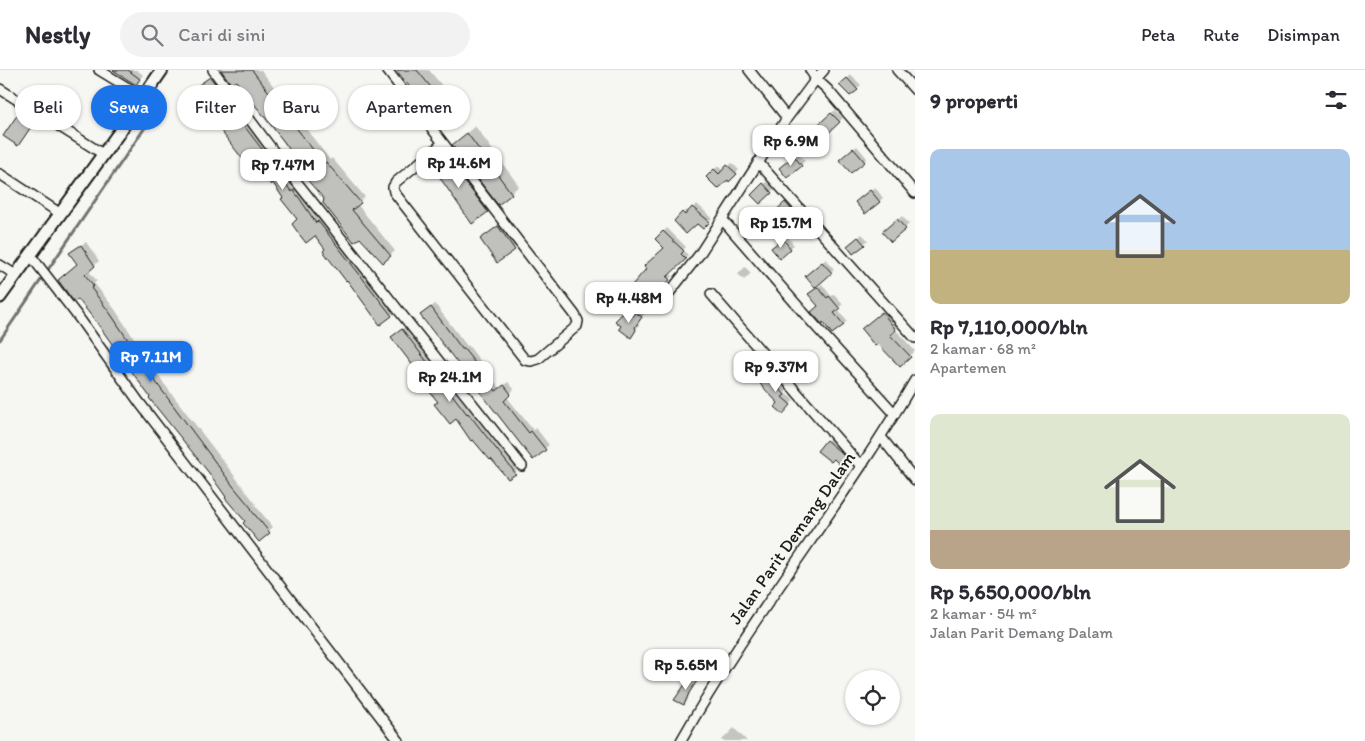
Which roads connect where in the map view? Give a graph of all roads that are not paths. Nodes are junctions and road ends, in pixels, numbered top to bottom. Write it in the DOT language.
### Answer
graph roads {
  1 [pos="99,70"];
  2 [pos="162,70"];
  3 [pos="213,70"];
  4 [pos="387,70"];
  5 [pos="749,70"];
  6 [pos="810,70"];
  7 [pos="824,70"];
  8 [pos="897,70"];
  9 [pos="816,79"];
  10 [pos="123,85"];
  11 [pos="151,85"];
  12 [pos="0,89"];
  13 [pos="915,90"];
  14 [pos="787,118"];
  15 [pos="120,130"];
  16 [pos="443,143"];
  17 [pos="103,154"];
  18 [pos="758,162"];
  19 [pos="0,174"];
  20 [pos="915,193"];
  21 [pos="61,214"];
  22 [pos="722,219"];
  23 [pos="31,256"];
  24 [pos="0,265"];
  25 [pos="16,275"];
  26 [pos="711,294"];
  27 [pos="0,297"];
  28 [pos="658,307"];
  29 [pos="915,338"];
  30 [pos="915,380"];
  31 [pos="895,414"];
  32 [pos="881,437"];
  33 [pos="522,466"];
  34 [pos="861,466"];
  35 [pos="915,480"];
  36 [pos="399,741"];
  37 [pos="681,741"];
  1 -- 10 [label="street"];
  2 -- 11 [label="street"];
  3 -- 33 [label="street"];
  4 -- 16 [label="street"];
  5 -- 14 [label="street"];
  6 -- 9 [label="street"];
  7 -- 9 [label="street"];
  8 -- 13 [label="street"];
  9 -- 14 [label="street"];
  9 -- 20 [label="street"];
  12 -- 17 [label="street"];
  14 -- 18 [label="street"];
  15 -- 17 [label="street"];
  16 -- 16 [label="street"];
  17 -- 21 [label="street"];
  18 -- 22 [label="street"];
  18 -- 29 [label="street"];
  19 -- 21 [label="street"];
  21 -- 23 [label="street"];
  22 -- 28 [label="street"];
  22 -- 31 [label="street"];
  23 -- 25 [label="street"];
  23 -- 36 [label="street"];
  24 -- 25 [label="street"];
  25 -- 27 [label="street"];
  26 -- 34 [label="street"];
  30 -- 31 [label="street, Jalan Parit Demang Dalam"];
  31 -- 32 [label="street, Jalan Parit Demang Dalam"];
  32 -- 34 [label="street, Jalan Parit Demang Dalam"];
  32 -- 35 [label="street"];
  34 -- 37 [label="street, Jalan Parit Demang Dalam"];
}
